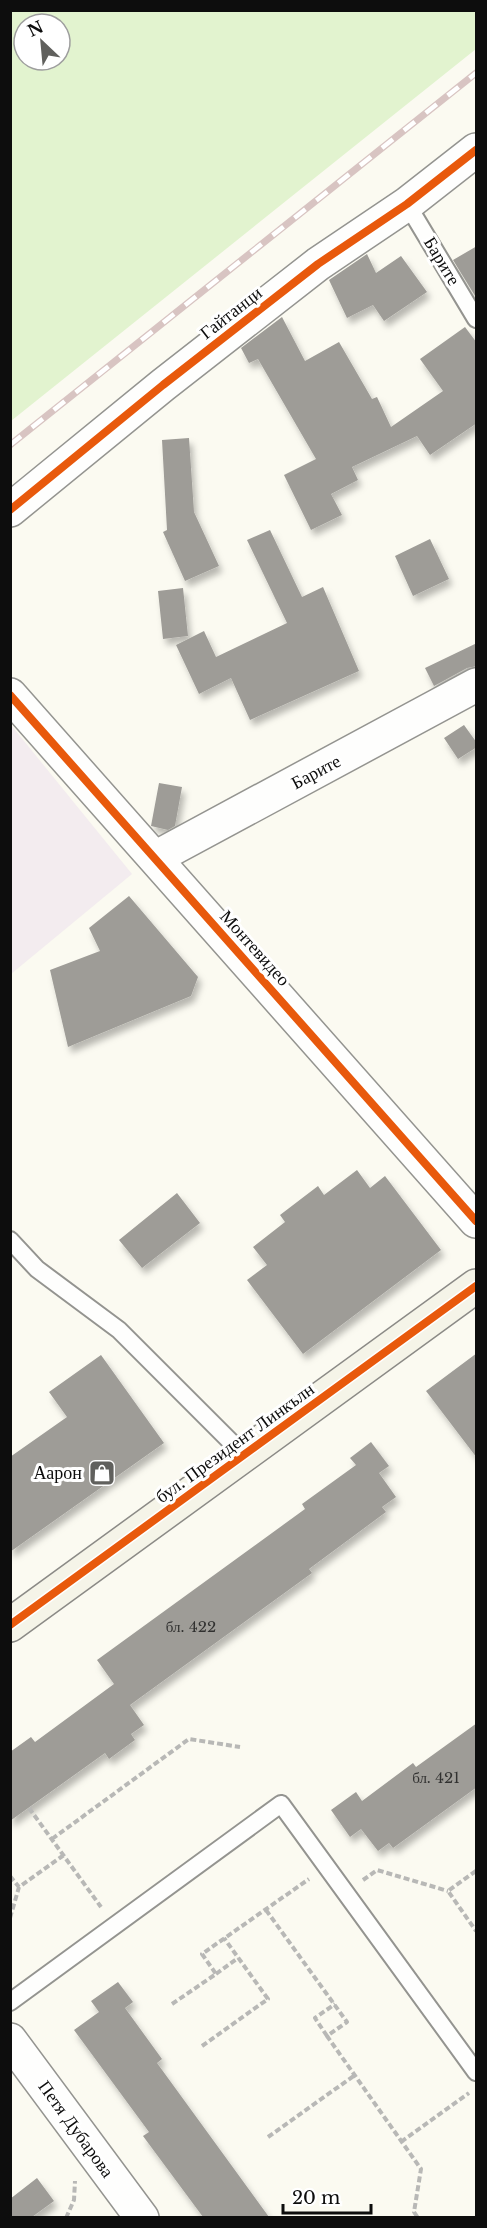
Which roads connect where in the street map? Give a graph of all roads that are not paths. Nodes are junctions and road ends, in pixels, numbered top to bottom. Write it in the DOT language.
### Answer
graph roads {
  1 [pos="477,150"];
  2 [pos="407,204"];
  3 [pos="477,319"];
  4 [pos="10,510"];
  5 [pos="477,685"];
  6 [pos="10,695"];
  7 [pos="155,858"];
  8 [pos="477,1221"];
  9 [pos="10,1240"];
  10 [pos="477,1286"];
  11 [pos="244,1455"];
  12 [pos="10,1625"];
  13 [pos="10,2002"];
  14 [pos="10,2040"];
  15 [pos="477,2072"];
  16 [pos="142,2217"];
  1 -- 2 [label="street, Гайтанци"];
  2 -- 3 [label="lane, Барите"];
  2 -- 4 [label="street, Гайтанци"];
  5 -- 7 [label="street, Барите"];
  6 -- 7 [label="street, Монтевидео"];
  7 -- 8 [label="street, Монтевидео"];
  9 -- 11 [label="lane"];
  10 -- 11 [label="street, бул. Президент Линкълн"];
  11 -- 12 [label="street, бул. Президент Линкълн"];
  13 -- 15 [label="lane"];
  14 -- 16 [label="street, Петя Дубарова"];
}
